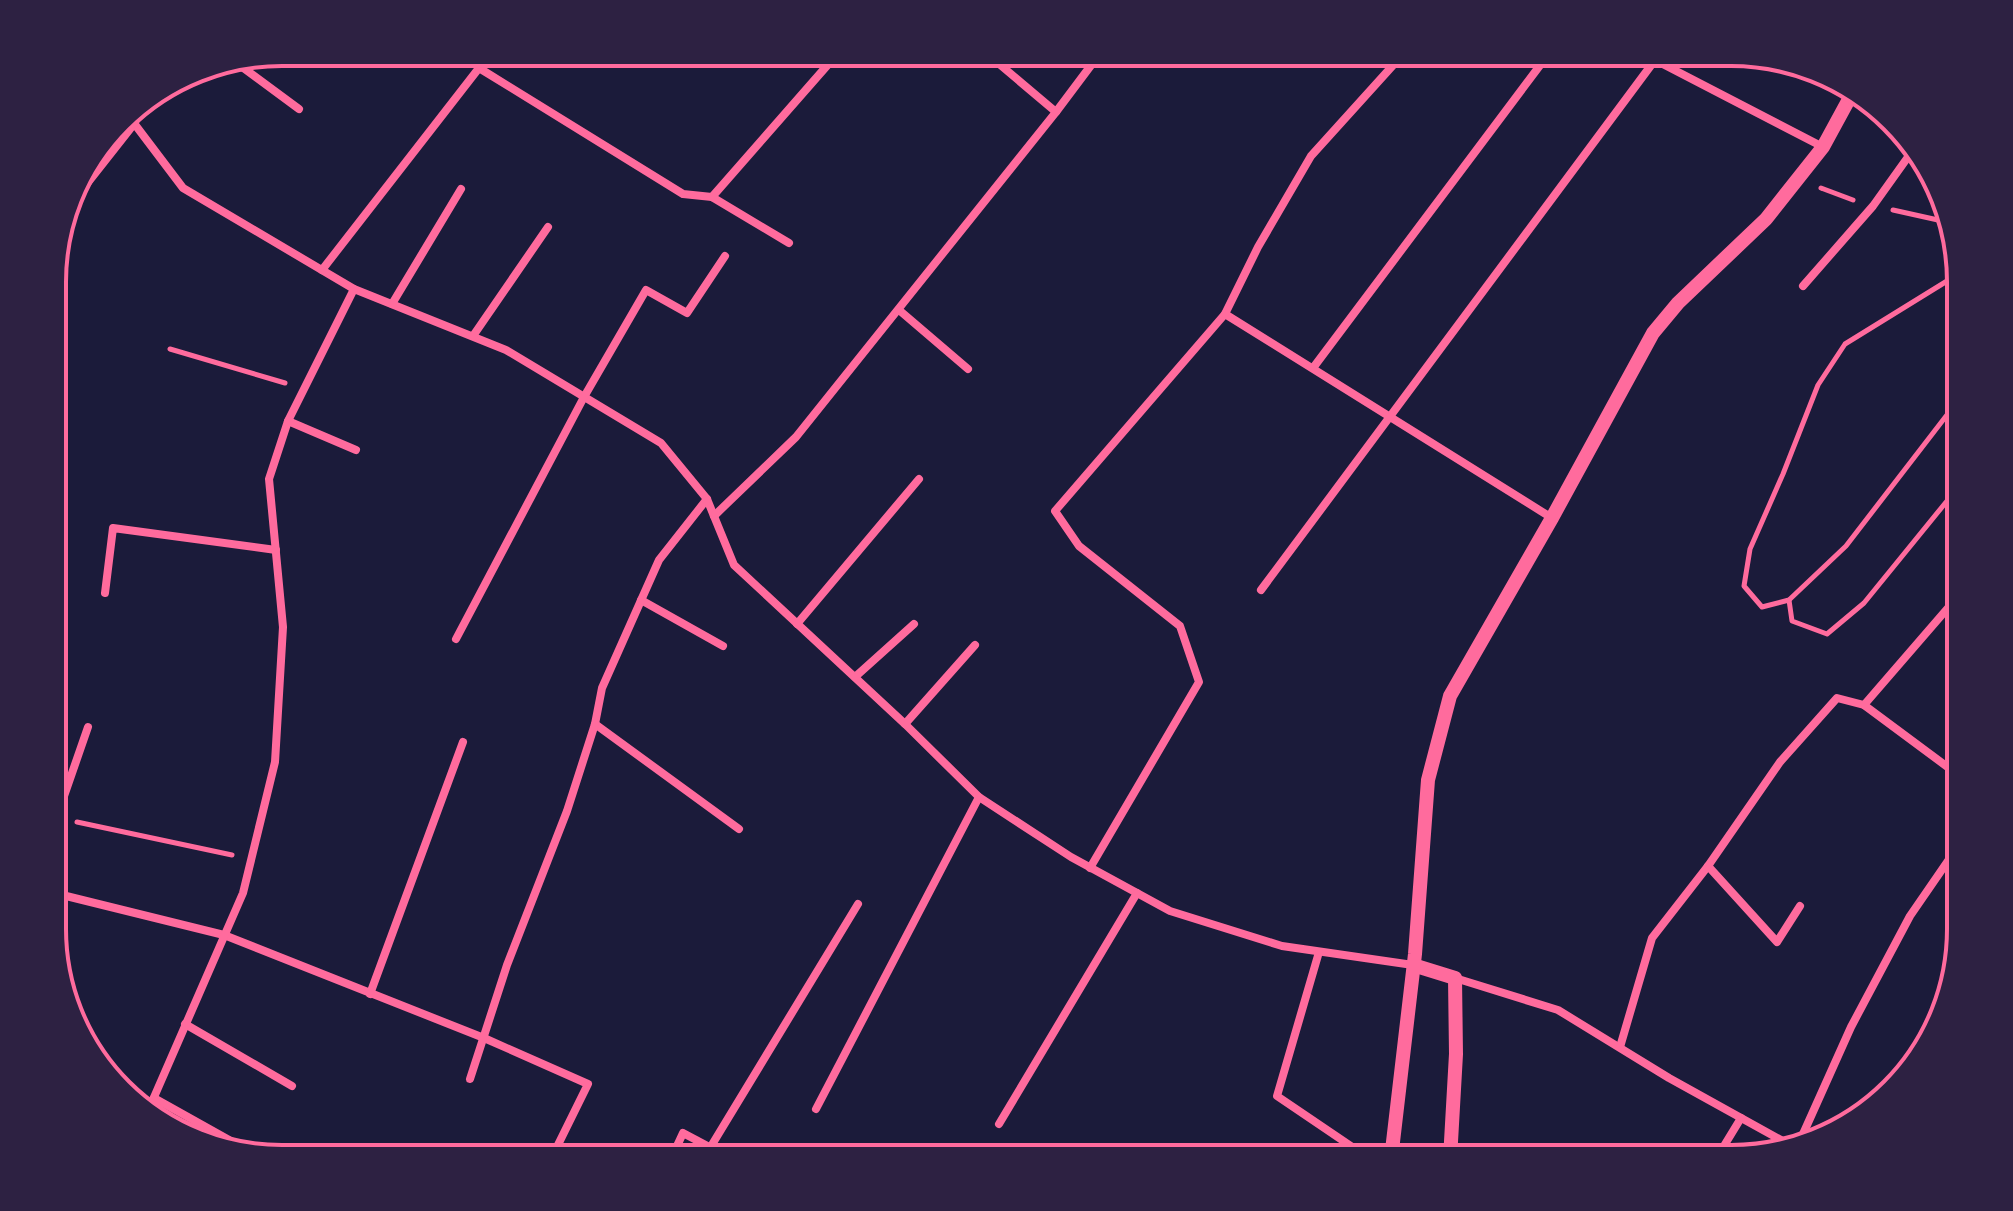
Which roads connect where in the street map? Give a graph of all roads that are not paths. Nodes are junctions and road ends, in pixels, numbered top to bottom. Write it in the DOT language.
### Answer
graph roads {
  1 [pos="827,66"];
  2 [pos="1002,66"];
  3 [pos="1090,66"];
  4 [pos="1392,66"];
  5 [pos="1540,66"];
  6 [pos="1651,66"];
  7 [pos="1667,66"];
  8 [pos="479,68"];
  9 [pos="245,69"];
  10 [pos="1848,101"];
  11 [pos="299,109"];
  12 [pos="1056,112"];
  13 [pos="134,124"];
  14 [pos="132,127"];
  15 [pos="1823,147"];
  16 [pos="1907,158"];
  17 [pos="96,172"];
  18 [pos="461,189"];
  19 [pos="712,197"];
  20 [pos="548,227"];
  21 [pos="789,243"];
  22 [pos="725,256"];
  23 [pos="322,270"];
  24 [pos="1803,286"];
  25 [pos="354,289"];
  26 [pos="392,304"];
  27 [pos="899,310"];
  28 [pos="1225,314"];
  29 [pos="473,336"];
  30 [pos="1313,368"];
  31 [pos="968,369"];
  32 [pos="584,397"];
  33 [pos="1389,416"];
  34 [pos="288,421"];
  35 [pos="356,450"];
  36 [pos="919,479"];
  37 [pos="707,499"];
  38 [pos="714,516"];
  39 [pos="1552,518"];
  40 [pos="276,550"];
  41 [pos="1261,590"];
  42 [pos="105,593"];
  43 [pos="641,600"];
  44 [pos="1947,609"];
  45 [pos="797,624"];
  46 [pos="914,624"];
  47 [pos="456,639"];
  48 [pos="975,645"];
  49 [pos="723,646"];
  50 [pos="855,677"];
  51 [pos="1864,705"];
  52 [pos="595,724"];
  53 [pos="905,724"];
  54 [pos="88,727"];
  55 [pos="463,742"];
  56 [pos="1947,767"];
  57 [pos="66,790"];
  58 [pos="979,797"];
  59 [pos="739,829"];
  60 [pos="1947,862"];
  61 [pos="1708,866"];
  62 [pos="1090,868"];
  63 [pos="1137,893"];
  64 [pos="66,896"];
  65 [pos="858,904"];
  66 [pos="1800,906"];
  67 [pos="224,935"];
  68 [pos="1319,952"];
  69 [pos="1413,965"];
  70 [pos="1455,978"];
  71 [pos="370,994"];
  72 [pos="185,1024"];
  73 [pos="484,1038"];
  74 [pos="1620,1047"];
  75 [pos="470,1079"];
  76 [pos="292,1086"];
  77 [pos="154,1098"];
  78 [pos="153,1101"];
  79 [pos="816,1109"];
  80 [pos="1741,1118"];
  81 [pos="999,1124"];
  82 [pos="1804,1132"];
  83 [pos="225,1138"];
  84 [pos="1780,1139"];
  85 [pos="558,1145"];
  86 [pos="677,1145"];
  87 [pos="705,1145"];
  88 [pos="712,1145"];
  89 [pos="1349,1145"];
  90 [pos="1393,1145"];
  91 [pos="1451,1145"];
  92 [pos="1725,1145"];
  1 -- 19 [label="street"];
  2 -- 12 [label="street"];
  3 -- 12 [label="street"];
  4 -- 28 [label="street"];
  5 -- 30 [label="street"];
  6 -- 33 [label="street"];
  7 -- 15 [label="street"];
  8 -- 19 [label="street"];
  8 -- 23 [label="street"];
  9 -- 11 [label="street"];
  10 -- 15 [label="street"];
  12 -- 27 [label="street"];
  13 -- 23 [label="street"];
  14 -- 17 [label="street"];
  15 -- 39 [label="street"];
  16 -- 24 [label="street"];
  18 -- 26 [label="street"];
  19 -- 21 [label="street"];
  20 -- 29 [label="street"];
  22 -- 32 [label="street"];
  23 -- 25 [label="street"];
  25 -- 26 [label="street"];
  25 -- 34 [label="street"];
  26 -- 29 [label="street"];
  27 -- 31 [label="street"];
  27 -- 38 [label="street"];
  28 -- 30 [label="street"];
  28 -- 62 [label="street"];
  29 -- 32 [label="street"];
  30 -- 33 [label="street"];
  32 -- 37 [label="street"];
  32 -- 47 [label="street"];
  33 -- 39 [label="street"];
  33 -- 41 [label="street"];
  34 -- 35 [label="street"];
  34 -- 40 [label="street"];
  36 -- 45 [label="street"];
  37 -- 38 [label="street"];
  37 -- 43 [label="street"];
  38 -- 45 [label="street"];
  39 -- 69 [label="street"];
  40 -- 42 [label="street"];
  40 -- 67 [label="street"];
  43 -- 49 [label="street"];
  43 -- 52 [label="street"];
  44 -- 51 [label="street"];
  45 -- 50 [label="street"];
  46 -- 50 [label="street"];
  48 -- 53 [label="street"];
  50 -- 53 [label="street"];
  51 -- 56 [label="street"];
  51 -- 61 [label="street"];
  52 -- 59 [label="street"];
  52 -- 73 [label="street"];
  53 -- 58 [label="street"];
  54 -- 57 [label="street"];
  55 -- 71 [label="street"];
  58 -- 62 [label="street"];
  58 -- 79 [label="street"];
  60 -- 82 [label="street"];
  61 -- 66 [label="street"];
  61 -- 74 [label="street"];
  62 -- 63 [label="street"];
  63 -- 68 [label="street"];
  63 -- 81 [label="street"];
  64 -- 67 [label="street"];
  65 -- 88 [label="street"];
  67 -- 71 [label="street"];
  67 -- 72 [label="street"];
  68 -- 69 [label="street"];
  68 -- 89 [label="street"];
  69 -- 70 [label="street"];
  69 -- 90 [label="street"];
  70 -- 74 [label="street"];
  70 -- 91 [label="street"];
  71 -- 73 [label="street"];
  72 -- 76 [label="street"];
  72 -- 77 [label="street"];
  73 -- 75 [label="street"];
  73 -- 85 [label="street"];
  74 -- 80 [label="street"];
  77 -- 78 [label="street"];
  77 -- 83 [label="street"];
  80 -- 84 [label="street"];
  80 -- 92 [label="street"];
  86 -- 87 [label="street"];
}
